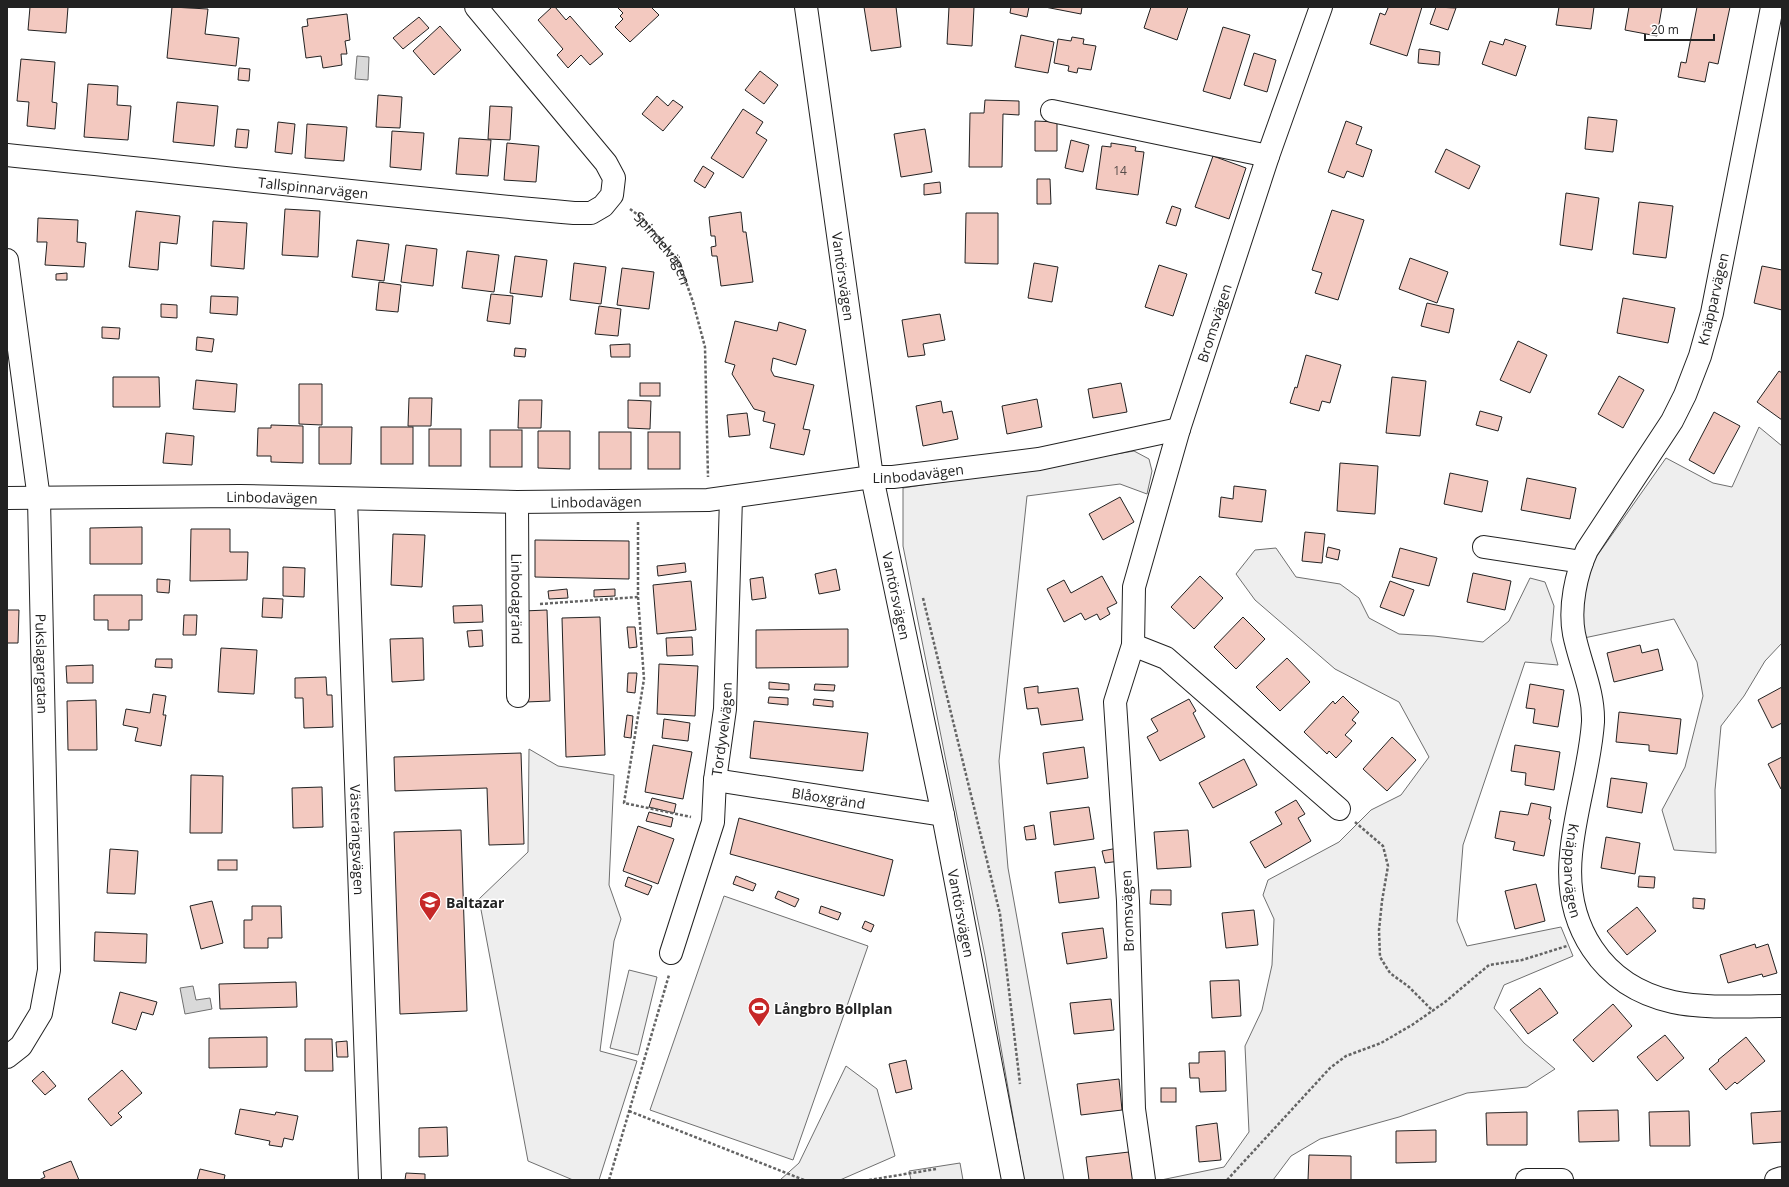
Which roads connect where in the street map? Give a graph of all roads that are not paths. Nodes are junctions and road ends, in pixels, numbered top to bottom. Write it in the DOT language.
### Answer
graph roads {
  1 [pos="476,7"];
  2 [pos="806,7"];
  3 [pos="1321,7"];
  4 [pos="1772,7"];
  5 [pos="1052,111"];
  6 [pos="7,155"];
  7 [pos="1268,156"];
  8 [pos="7,260"];
  9 [pos="1179,429"];
  10 [pos="872,477"];
  11 [pos="731,497"];
  12 [pos="7,498"];
  13 [pos="39,499"];
  14 [pos="346,499"];
  15 [pos="517,502"];
  16 [pos="1484,547"];
  17 [pos="1582,562"];
  18 [pos="1133,645"];
  19 [pos="518,696"];
  20 [pos="715,780"];
  21 [pos="1339,810"];
  22 [pos="943,815"];
  23 [pos="671,953"];
  24 [pos="1782,1006"];
  25 [pos="7,1057"];
  26 [pos="1782,1178"];
  27 [pos="370,1180"];
  28 [pos="1012,1180"];
  29 [pos="1144,1180"];
  30 [pos="1527,1180"];
  31 [pos="1562,1180"];
  32 [pos="1776,1180"];
  1 -- 6 [label="street, Tallspinnarvägen"];
  2 -- 10 [label="street, Vantörsvägen"];
  3 -- 7 [label="street, Bromsvägen"];
  4 -- 17 [label="street, Knäpparvägen"];
  5 -- 7 [label="street"];
  7 -- 9 [label="street, Bromsvägen"];
  8 -- 13 [label="street, Pukslagargatan"];
  9 -- 10 [label="street, Linbodavägen"];
  9 -- 18 [label="street, Bromsvägen"];
  10 -- 11 [label="street, Linbodavägen"];
  10 -- 22 [label="street, Vantörsvägen"];
  11 -- 15 [label="street, Linbodavägen"];
  11 -- 20 [label="street, Tordyvelvägen"];
  12 -- 13 [label="street, Linbodavägen"];
  13 -- 14 [label="street, Linbodavägen"];
  13 -- 25 [label="street, Pukslagargatan"];
  14 -- 15 [label="street, Linbodavägen"];
  14 -- 27 [label="street, Västerängsvägen"];
  15 -- 19 [label="street, Linbodagränd"];
  16 -- 17 [label="street"];
  17 -- 24 [label="street, Knäpparvägen"];
  18 -- 21 [label="street"];
  18 -- 29 [label="street, Bromsvägen"];
  20 -- 22 [label="street, Blåoxgränd"];
  20 -- 23 [label="street, Tordyvelvägen"];
  22 -- 28 [label="street, Vantörsvägen"];
  26 -- 32 [label="street"];
  30 -- 31 [label="street"];
}
